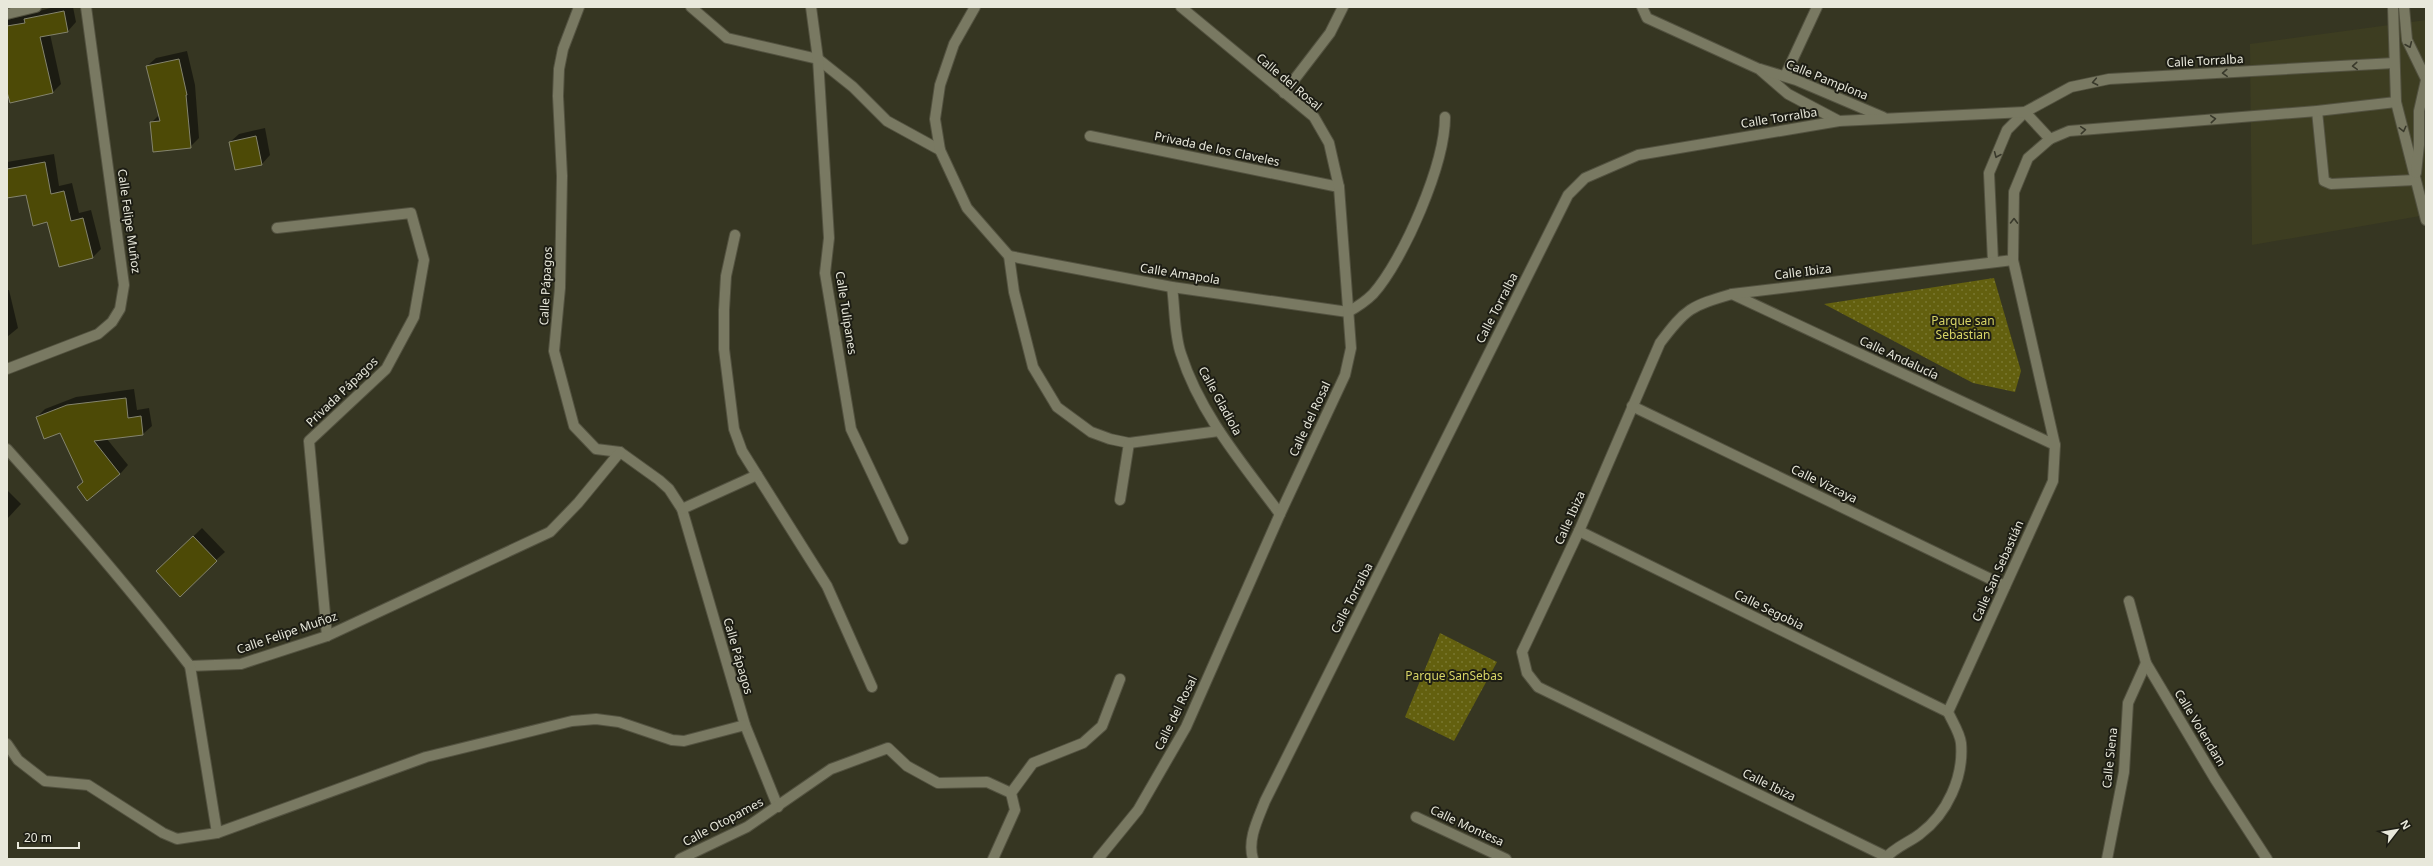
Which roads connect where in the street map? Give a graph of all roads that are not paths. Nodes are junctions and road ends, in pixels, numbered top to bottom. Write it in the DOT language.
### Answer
graph roads {
  1 [pos="36,7"];
  2 [pos="86,7"];
  3 [pos="579,7"];
  4 [pos="692,7"];
  5 [pos="811,7"];
  6 [pos="975,7"];
  7 [pos="1181,7"];
  8 [pos="1343,7"];
  9 [pos="1642,7"];
  10 [pos="1817,7"];
  11 [pos="2393,7"];
  12 [pos="2404,7"];
  13 [pos="7,14"];
  14 [pos="818,59"];
  15 [pos="2394,63"];
  16 [pos="1759,69"];
  17 [pos="1785,76"];
  18 [pos="2426,79"];
  19 [pos="1284,93"];
  20 [pos="2396,102"];
  21 [pos="2317,111"];
  22 [pos="2025,112"];
  23 [pos="1445,117"];
  24 [pos="1885,118"];
  25 [pos="1839,121"];
  26 [pos="1090,136"];
  27 [pos="2050,139"];
  28 [pos="940,150"];
  29 [pos="2415,180"];
  30 [pos="1339,187"];
  31 [pos="2426,220"];
  32 [pos="277,228"];
  33 [pos="735,235"];
  34 [pos="1009,256"];
  35 [pos="2013,260"];
  36 [pos="1993,262"];
  37 [pos="1172,287"];
  38 [pos="1732,294"];
  39 [pos="1348,312"];
  40 [pos="7,369"];
  41 [pos="1632,406"];
  42 [pos="1219,431"];
  43 [pos="1129,443"];
  44 [pos="2054,445"];
  45 [pos="7,449"];
  46 [pos="620,452"];
  47 [pos="757,476"];
  48 [pos="1120,500"];
  49 [pos="682,509"];
  50 [pos="1280,514"];
  51 [pos="1579,531"];
  52 [pos="903,539"];
  53 [pos="2005,586"];
  54 [pos="2128,601"];
  55 [pos="327,636"];
  56 [pos="2146,663"];
  57 [pos="190,666"];
  58 [pos="1120,679"];
  59 [pos="872,687"];
  60 [pos="1948,712"];
  61 [pos="745,725"];
  62 [pos="7,744"];
  63 [pos="1011,792"];
  64 [pos="778,807"];
  65 [pos="1416,817"];
  66 [pos="218,833"];
  67 [pos="1886,858"];
  68 [pos="680,859"];
  69 [pos="993,859"];
  70 [pos="1098,859"];
  71 [pos="1253,859"];
  72 [pos="1506,859"];
  73 [pos="2108,859"];
  74 [pos="2267,859"];
  1 -- 13 [label="street"];
  2 -- 40 [label="street, Calle Felipe Muñoz"];
  3 -- 46 [label="street, Calle Pápagos"];
  4 -- 14 [label="street"];
  5 -- 14 [label="street, Calle Tulipanes"];
  6 -- 28 [label="street"];
  7 -- 19 [label="street, Calle del Rosal"];
  8 -- 19 [label="street"];
  9 -- 16 [label="street, Calle Pamplona"];
  10 -- 17 [label="street"];
  11 -- 15 [label="street"];
  12 -- 18 [label="street, one-way"];
  14 -- 28 [label="street"];
  14 -- 52 [label="street, Calle Tulipanes"];
  15 -- 20 [label="street"];
  15 -- 22 [label="street, Calle Torralba, one-way"];
  16 -- 17 [label="street, Calle Pamplona"];
  16 -- 25 [label="street, Calle Pamplona"];
  17 -- 24 [label="street, Calle Pamplona"];
  18 -- 29 [label="street"];
  19 -- 30 [label="street, Calle del Rosal"];
  20 -- 21 [label="street"];
  20 -- 29 [label="street, one-way"];
  27 -- 21 [label="street, one-way"];
  21 -- 29 [label="street"];
  22 -- 24 [label="street, Calle Torralba"];
  22 -- 27 [label="street"];
  22 -- 36 [label="street, Calle Torralba, one-way"];
  23 -- 39 [label="street"];
  24 -- 25 [label="street, Calle Torralba"];
  25 -- 71 [label="street, Calle Torralba"];
  26 -- 30 [label="street, Privada de los Claveles"];
  35 -- 27 [label="street, one-way"];
  28 -- 34 [label="street"];
  29 -- 31 [label="street"];
  30 -- 39 [label="street, Calle del Rosal"];
  32 -- 55 [label="street, Privada Pápagos"];
  33 -- 47 [label="street"];
  34 -- 37 [label="street, Calle Amapola"];
  34 -- 43 [label="street"];
  35 -- 36 [label="street, Calle Ibiza"];
  35 -- 44 [label="street, Calle San Sebastián"];
  36 -- 38 [label="street, Calle Ibiza"];
  37 -- 39 [label="street, Calle Amapola"];
  37 -- 42 [label="street, Calle Gladiola"];
  38 -- 41 [label="street, Calle Ibiza"];
  38 -- 44 [label="street, Calle Andalucía"];
  39 -- 50 [label="street, Calle del Rosal"];
  41 -- 51 [label="street, Calle Ibiza"];
  41 -- 53 [label="street, Calle Vizcaya"];
  42 -- 43 [label="street"];
  42 -- 50 [label="street, Calle Gladiola"];
  43 -- 48 [label="street"];
  44 -- 53 [label="street, Calle San Sebastián"];
  45 -- 57 [label="street"];
  46 -- 49 [label="street, Calle Pápagos"];
  46 -- 55 [label="street, Calle Felipe Muñoz"];
  47 -- 49 [label="street"];
  47 -- 59 [label="street"];
  49 -- 61 [label="street, Calle Pápagos"];
  50 -- 70 [label="street, Calle del Rosal"];
  51 -- 60 [label="street, Calle Segobia"];
  51 -- 67 [label="street, Calle Ibiza"];
  53 -- 60 [label="street, Calle San Sebastián"];
  54 -- 56 [label="street, Calle Volendam"];
  55 -- 57 [label="street, Calle Felipe Muñoz"];
  56 -- 73 [label="street, Calle Siena"];
  56 -- 74 [label="street, Calle Volendam"];
  57 -- 66 [label="street"];
  58 -- 63 [label="street"];
  60 -- 67 [label="street"];
  61 -- 64 [label="street, Calle Pápagos"];
  61 -- 66 [label="street"];
  62 -- 66 [label="street"];
  63 -- 64 [label="street, Calle Otopames"];
  63 -- 69 [label="street"];
  64 -- 68 [label="street, Calle Otopames"];
  65 -- 72 [label="street, Calle Montesa"];
}
